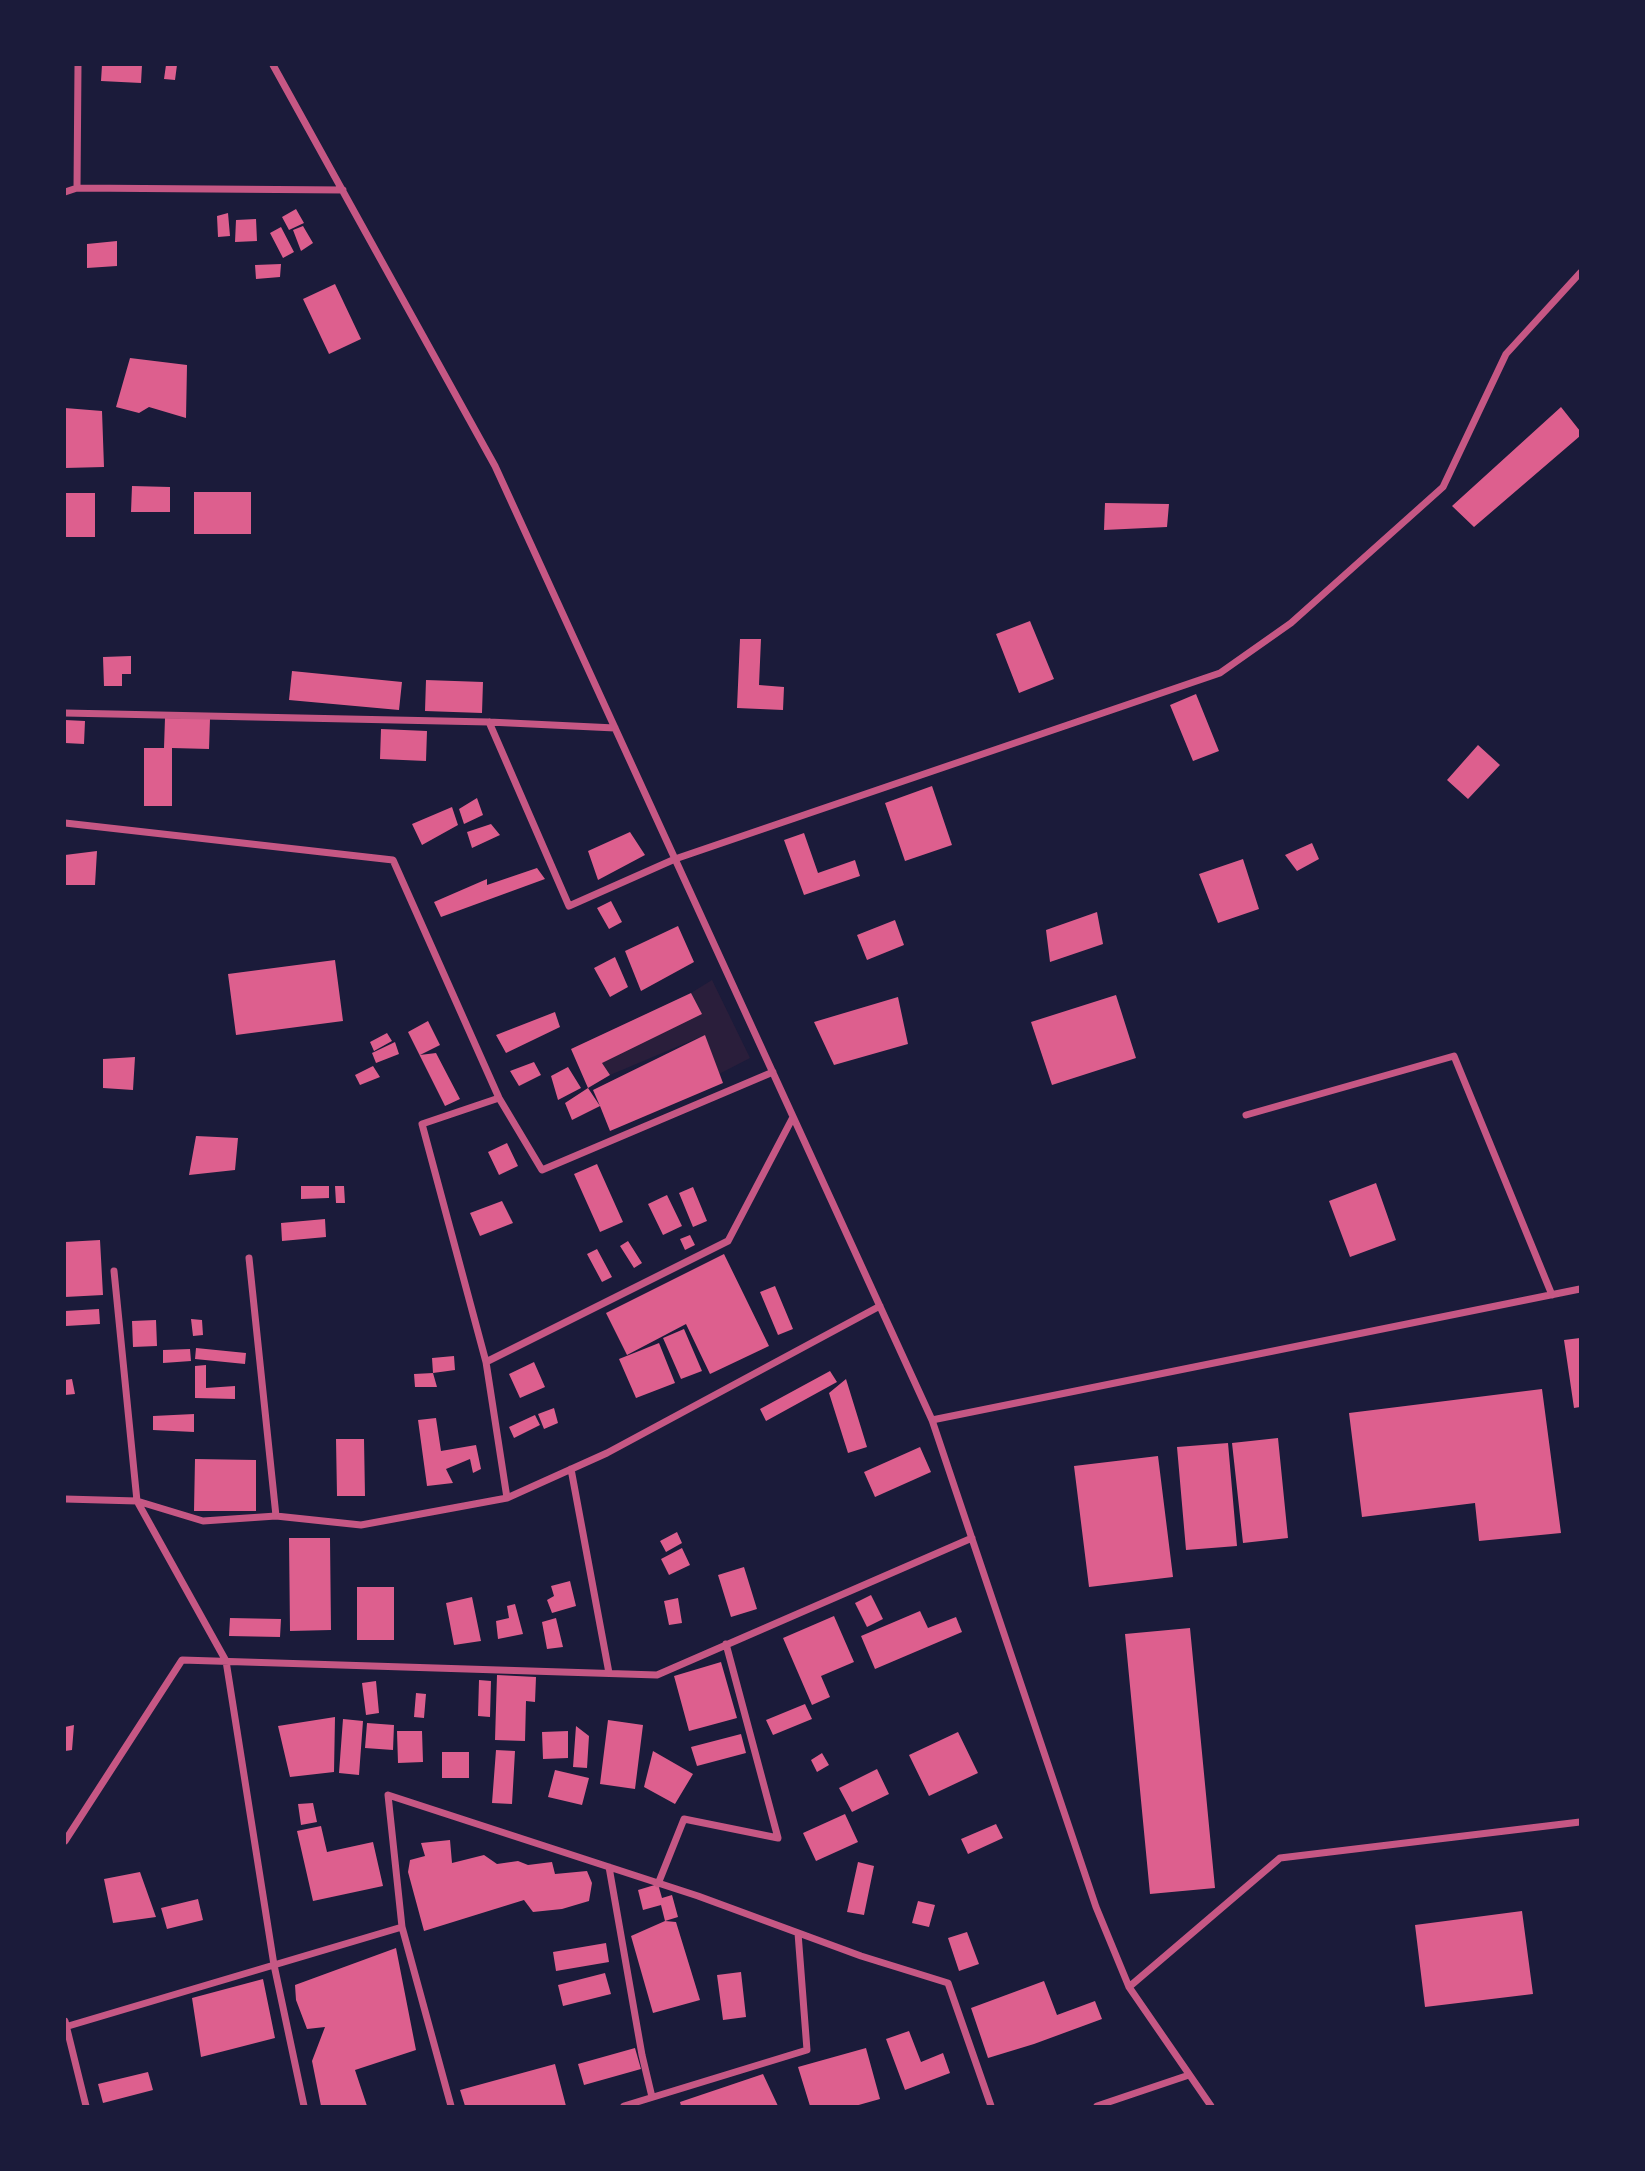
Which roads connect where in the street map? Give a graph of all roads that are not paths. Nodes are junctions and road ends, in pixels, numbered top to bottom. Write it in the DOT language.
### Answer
graph roads {
  1 [pos="78,65"];
  2 [pos="274,65"];
  3 [pos="77,188"];
  4 [pos="343,190"];
  5 [pos="65,192"];
  6 [pos="1580,273"];
  7 [pos="65,713"];
  8 [pos="489,722"];
  9 [pos="615,728"];
  10 [pos="65,823"];
  11 [pos="675,859"];
  12 [pos="772,1072"];
  13 [pos="499,1098"];
  14 [pos="1246,1115"];
  15 [pos="793,1117"];
  16 [pos="249,1258"];
  17 [pos="114,1271"];
  18 [pos="1580,1289"];
  19 [pos="1552,1295"];
  20 [pos="880,1306"];
  21 [pos="486,1362"];
  22 [pos="932,1420"];
  23 [pos="570,1469"];
  24 [pos="507,1498"];
  25 [pos="65,1499"];
  26 [pos="137,1501"];
  27 [pos="276,1516"];
  28 [pos="972,1538"];
  29 [pos="726,1644"];
  30 [pos="226,1661"];
  31 [pos="609,1673"];
  32 [pos="1580,1822"];
  33 [pos="65,1841"];
  34 [pos="609,1867"];
  35 [pos="658,1884"];
  36 [pos="402,1927"];
  37 [pos="798,1933"];
  38 [pos="274,1965"];
  39 [pos="1129,1987"];
  40 [pos="65,2025"];
  41 [pos="1189,2075"];
  42 [pos="652,2097"];
  43 [pos="86,2106"];
  44 [pos="304,2106"];
  45 [pos="451,2106"];
  46 [pos="624,2106"];
  47 [pos="991,2106"];
  48 [pos="1097,2106"];
  49 [pos="1211,2106"];
  1 -- 3 [label="street"];
  2 -- 4 [label="street"];
  3 -- 4 [label="street"];
  3 -- 5 [label="street"];
  4 -- 9 [label="street"];
  6 -- 11 [label="street"];
  7 -- 8 [label="street"];
  8 -- 9 [label="street"];
  8 -- 11 [label="street"];
  9 -- 11 [label="street"];
  10 -- 13 [label="street"];
  11 -- 12 [label="street"];
  12 -- 13 [label="street"];
  12 -- 15 [label="street"];
  13 -- 21 [label="street"];
  14 -- 19 [label="street"];
  15 -- 20 [label="street"];
  15 -- 21 [label="street"];
  16 -- 27 [label="street"];
  17 -- 26 [label="street"];
  18 -- 19 [label="street"];
  19 -- 22 [label="street"];
  20 -- 22 [label="street"];
  20 -- 23 [label="street"];
  21 -- 24 [label="street"];
  22 -- 28 [label="street"];
  23 -- 24 [label="street"];
  23 -- 31 [label="street"];
  24 -- 27 [label="street"];
  25 -- 26 [label="street"];
  26 -- 27 [label="street"];
  26 -- 30 [label="street"];
  28 -- 29 [label="street"];
  28 -- 39 [label="street"];
  29 -- 31 [label="street"];
  29 -- 35 [label="street"];
  30 -- 31 [label="street"];
  30 -- 33 [label="street"];
  30 -- 38 [label="street"];
  32 -- 39 [label="street"];
  34 -- 35 [label="street"];
  34 -- 36 [label="street"];
  34 -- 42 [label="street"];
  35 -- 37 [label="street"];
  36 -- 38 [label="street"];
  36 -- 45 [label="street"];
  37 -- 42 [label="street"];
  37 -- 47 [label="street"];
  38 -- 40 [label="street"];
  38 -- 44 [label="street"];
  39 -- 41 [label="street"];
  40 -- 43 [label="street"];
  41 -- 48 [label="street"];
  41 -- 49 [label="street"];
  42 -- 46 [label="street"];
}
